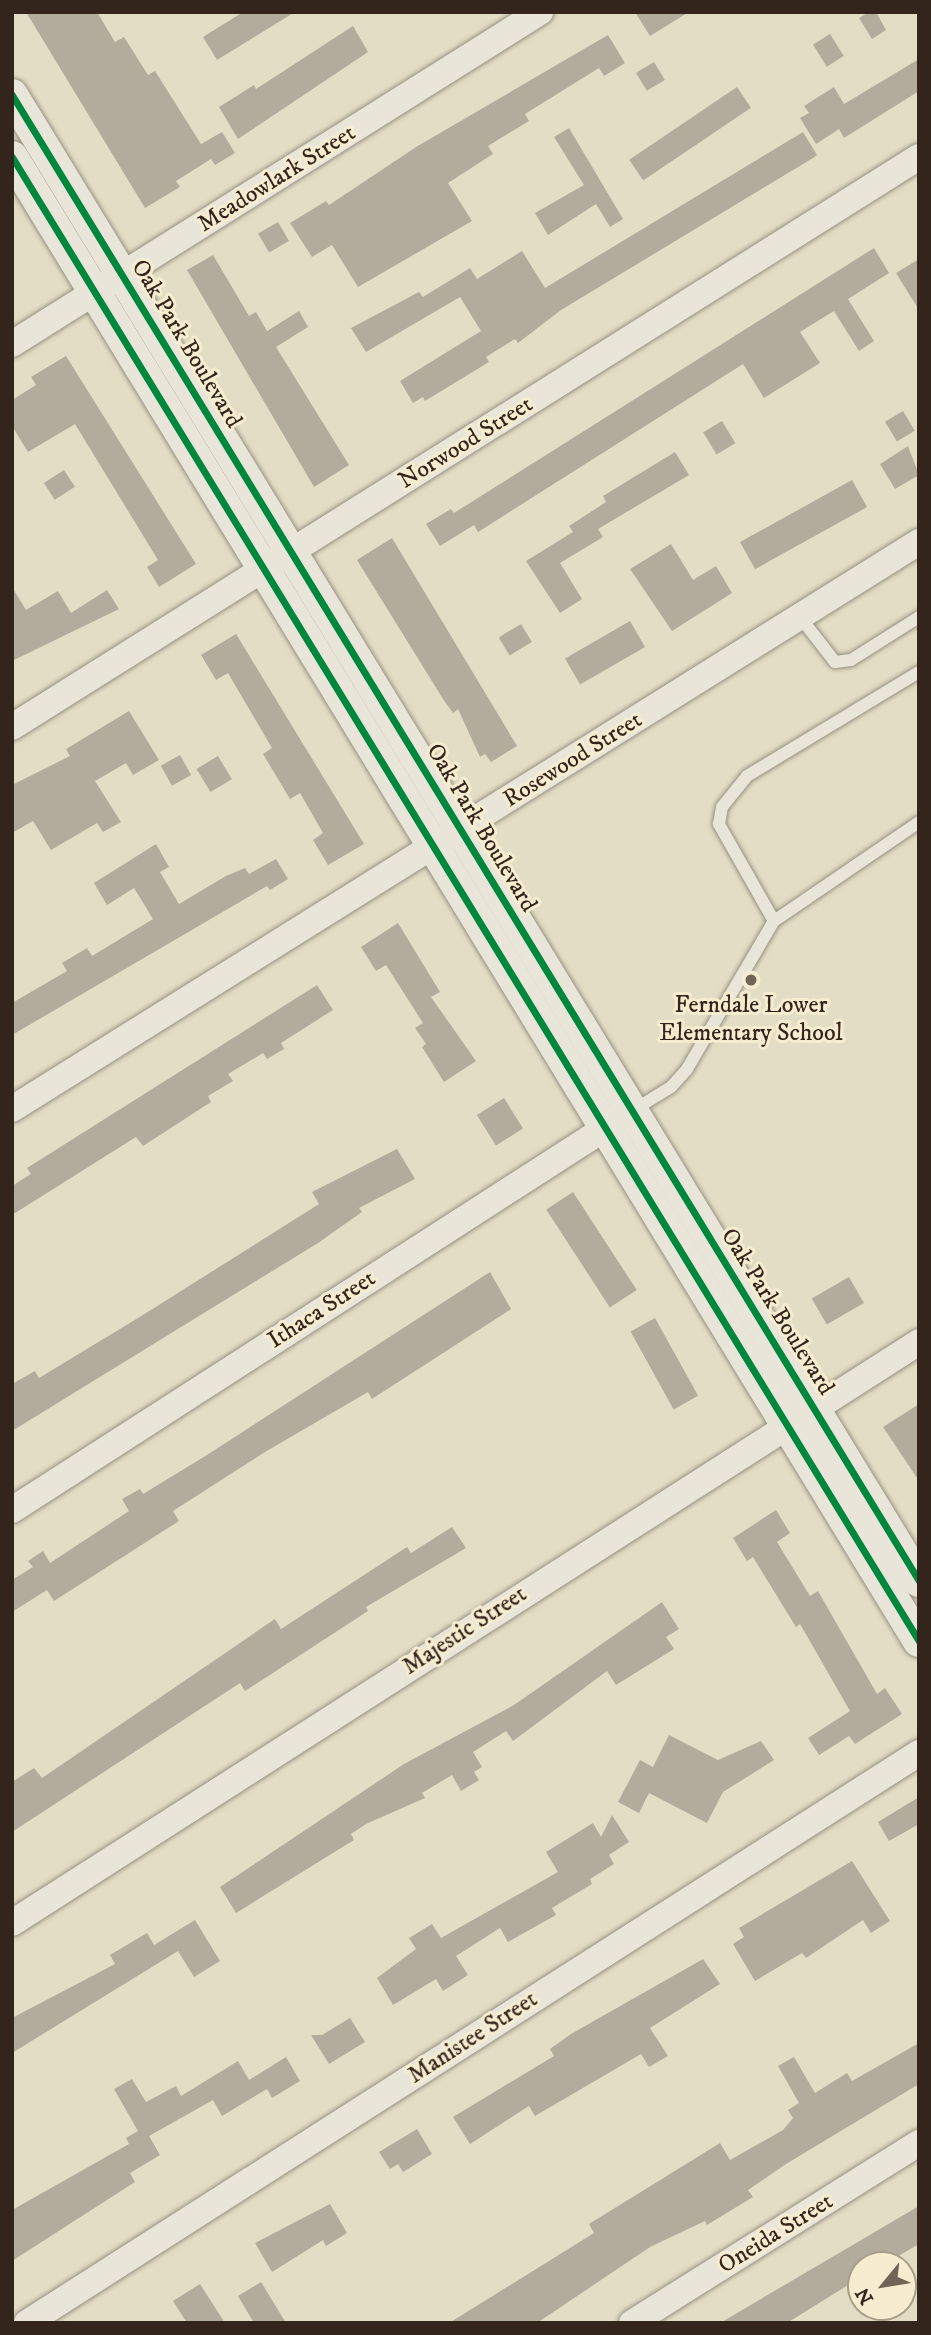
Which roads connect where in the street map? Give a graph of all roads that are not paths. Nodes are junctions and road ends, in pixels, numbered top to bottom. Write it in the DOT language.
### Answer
graph roads {
  1 [pos="540,12"];
  2 [pos="12,94"];
  3 [pos="12,157"];
  4 [pos="919,157"];
  5 [pos="122,276"];
  6 [pos="95,292"];
  7 [pos="12,344"];
  8 [pos="919,542"];
  9 [pos="277,561"];
  10 [pos="800,617"];
  11 [pos="919,617"];
  12 [pos="919,673"];
  13 [pos="12,727"];
  14 [pos="919,822"];
  15 [pos="460,830"];
  16 [pos="433,847"];
  17 [pos="774,921"];
  18 [pos="12,1109"];
  19 [pos="631,1111"];
  20 [pos="605,1128"];
  21 [pos="919,1342"];
  22 [pos="813,1408"];
  23 [pos="787,1425"];
  24 [pos="12,1510"];
  25 [pos="919,1581"];
  26 [pos="919,1641"];
  27 [pos="919,1753"];
  28 [pos="12,1923"];
  29 [pos="919,2143"];
  30 [pos="12,2313"];
  31 [pos="19,2323"];
  32 [pos="27,2323"];
  33 [pos="632,2323"];
  1 -- 5 [label="street, Meadowlark Street"];
  2 -- 5 [label="street, Oak Park Boulevard"];
  3 -- 6 [label="street, Oak Park Boulevard"];
  4 -- 9 [label="street, Norwood Street"];
  5 -- 6 [label="street, Meadowlark Street"];
  5 -- 9 [label="street, Oak Park Boulevard"];
  6 -- 7 [label="street, Meadowlark Street"];
  6 -- 9 [label="street, Oak Park Boulevard"];
  8 -- 10 [label="street, Rosewood Street"];
  9 -- 13 [label="street, Norwood Street"];
  9 -- 15 [label="street, Oak Park Boulevard"];
  9 -- 16 [label="street, Oak Park Boulevard"];
  10 -- 11 [label="lane"];
  10 -- 15 [label="street, Rosewood Street"];
  12 -- 17 [label="lane"];
  14 -- 17 [label="lane"];
  15 -- 16 [label="street, Rosewood Street"];
  15 -- 19 [label="street, Oak Park Boulevard"];
  16 -- 18 [label="street, Rosewood Street"];
  16 -- 20 [label="street, Oak Park Boulevard"];
  17 -- 19 [label="lane"];
  19 -- 20 [label="street, Ithaca Street"];
  19 -- 22 [label="street, Oak Park Boulevard"];
  20 -- 23 [label="street, Oak Park Boulevard"];
  20 -- 24 [label="street, Ithaca Street"];
  21 -- 22 [label="street, Majestic Street"];
  22 -- 23 [label="street, Majestic Street"];
  22 -- 25 [label="street, Oak Park Boulevard"];
  23 -- 26 [label="street, Oak Park Boulevard"];
  23 -- 28 [label="street, Majestic Street"];
  27 -- 32 [label="street, Manistee Street"];
  29 -- 33 [label="street, Oneida Street"];
  30 -- 31 [label="street"];
}
